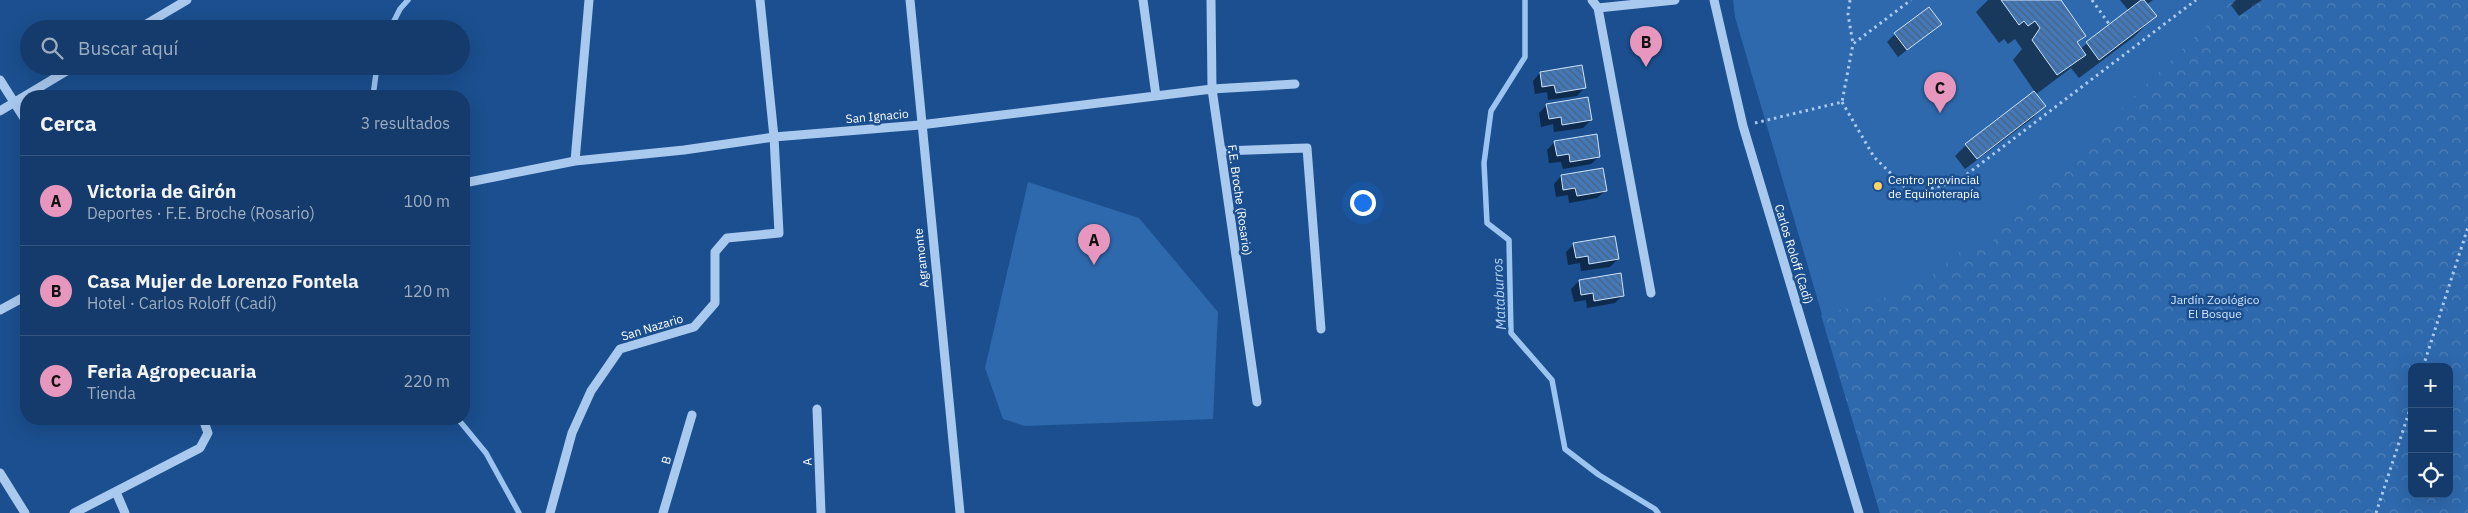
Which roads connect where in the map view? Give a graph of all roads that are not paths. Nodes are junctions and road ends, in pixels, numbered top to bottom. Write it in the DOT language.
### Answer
graph roads {
  1 [pos="187,0"];
  2 [pos="589,0"];
  3 [pos="760,0"];
  4 [pos="910,0"];
  5 [pos="1143,0"];
  6 [pos="1211,0"];
  7 [pos="1592,0"];
  8 [pos="1675,0"];
  9 [pos="1714,0"];
  10 [pos="1598,8"];
  11 [pos="153,20"];
  12 [pos="60,75"];
  13 [pos="0,80"];
  14 [pos="1295,84"];
  15 [pos="1212,89"];
  16 [pos="35,90"];
  17 [pos="1156,96"];
  18 [pos="20,99"];
  19 [pos="15,102"];
  20 [pos="0,111"];
  21 [pos="20,111"];
  22 [pos="920,125"];
  23 [pos="774,137"];
  24 [pos="1221,151"];
  25 [pos="575,161"];
  26 [pos="470,182"];
  27 [pos="1651,293"];
  28 [pos="20,299"];
  29 [pos="0,310"];
  30 [pos="1321,329"];
  31 [pos="1257,402"];
  32 [pos="817,409"];
  33 [pos="692,414"];
  34 [pos="205,425"];
  35 [pos="0,473"];
  36 [pos="116,492"];
  37 [pos="25,513"];
  38 [pos="74,513"];
  39 [pos="125,513"];
  40 [pos="550,513"];
  41 [pos="663,513"];
  42 [pos="821,513"];
  43 [pos="960,513"];
  44 [pos="1859,513"];
  1 -- 11 [label="street"];
  2 -- 25 [label="street"];
  3 -- 23 [label="street, San Nazario"];
  4 -- 22 [label="street, Agramonte"];
  5 -- 17 [label="street"];
  6 -- 15 [label="street, F.E. Broche (Rosario)"];
  7 -- 10 [label="street"];
  8 -- 10 [label="street"];
  9 -- 44 [label="street, Carlos Roloff (Cadí)"];
  10 -- 27 [label="street"];
  12 -- 16 [label="street"];
  13 -- 19 [label="street"];
  14 -- 15 [label="street, San Ignacio"];
  15 -- 17 [label="street, San Ignacio"];
  15 -- 24 [label="street, F.E. Broche (Rosario)"];
  17 -- 22 [label="street, San Ignacio"];
  18 -- 19 [label="street"];
  19 -- 20 [label="street"];
  19 -- 21 [label="street"];
  22 -- 23 [label="street, San Ignacio"];
  22 -- 43 [label="street, Agramonte"];
  23 -- 25 [label="street, San Ignacio"];
  23 -- 40 [label="street, San Nazario"];
  24 -- 30 [label="street"];
  24 -- 31 [label="street, F.E. Broche (Rosario)"];
  25 -- 26 [label="street, San Ignacio"];
  28 -- 29 [label="street"];
  32 -- 42 [label="street, A"];
  33 -- 41 [label="street, B"];
  34 -- 36 [label="street"];
  35 -- 37 [label="street"];
  36 -- 38 [label="street"];
  36 -- 39 [label="street"];
}
